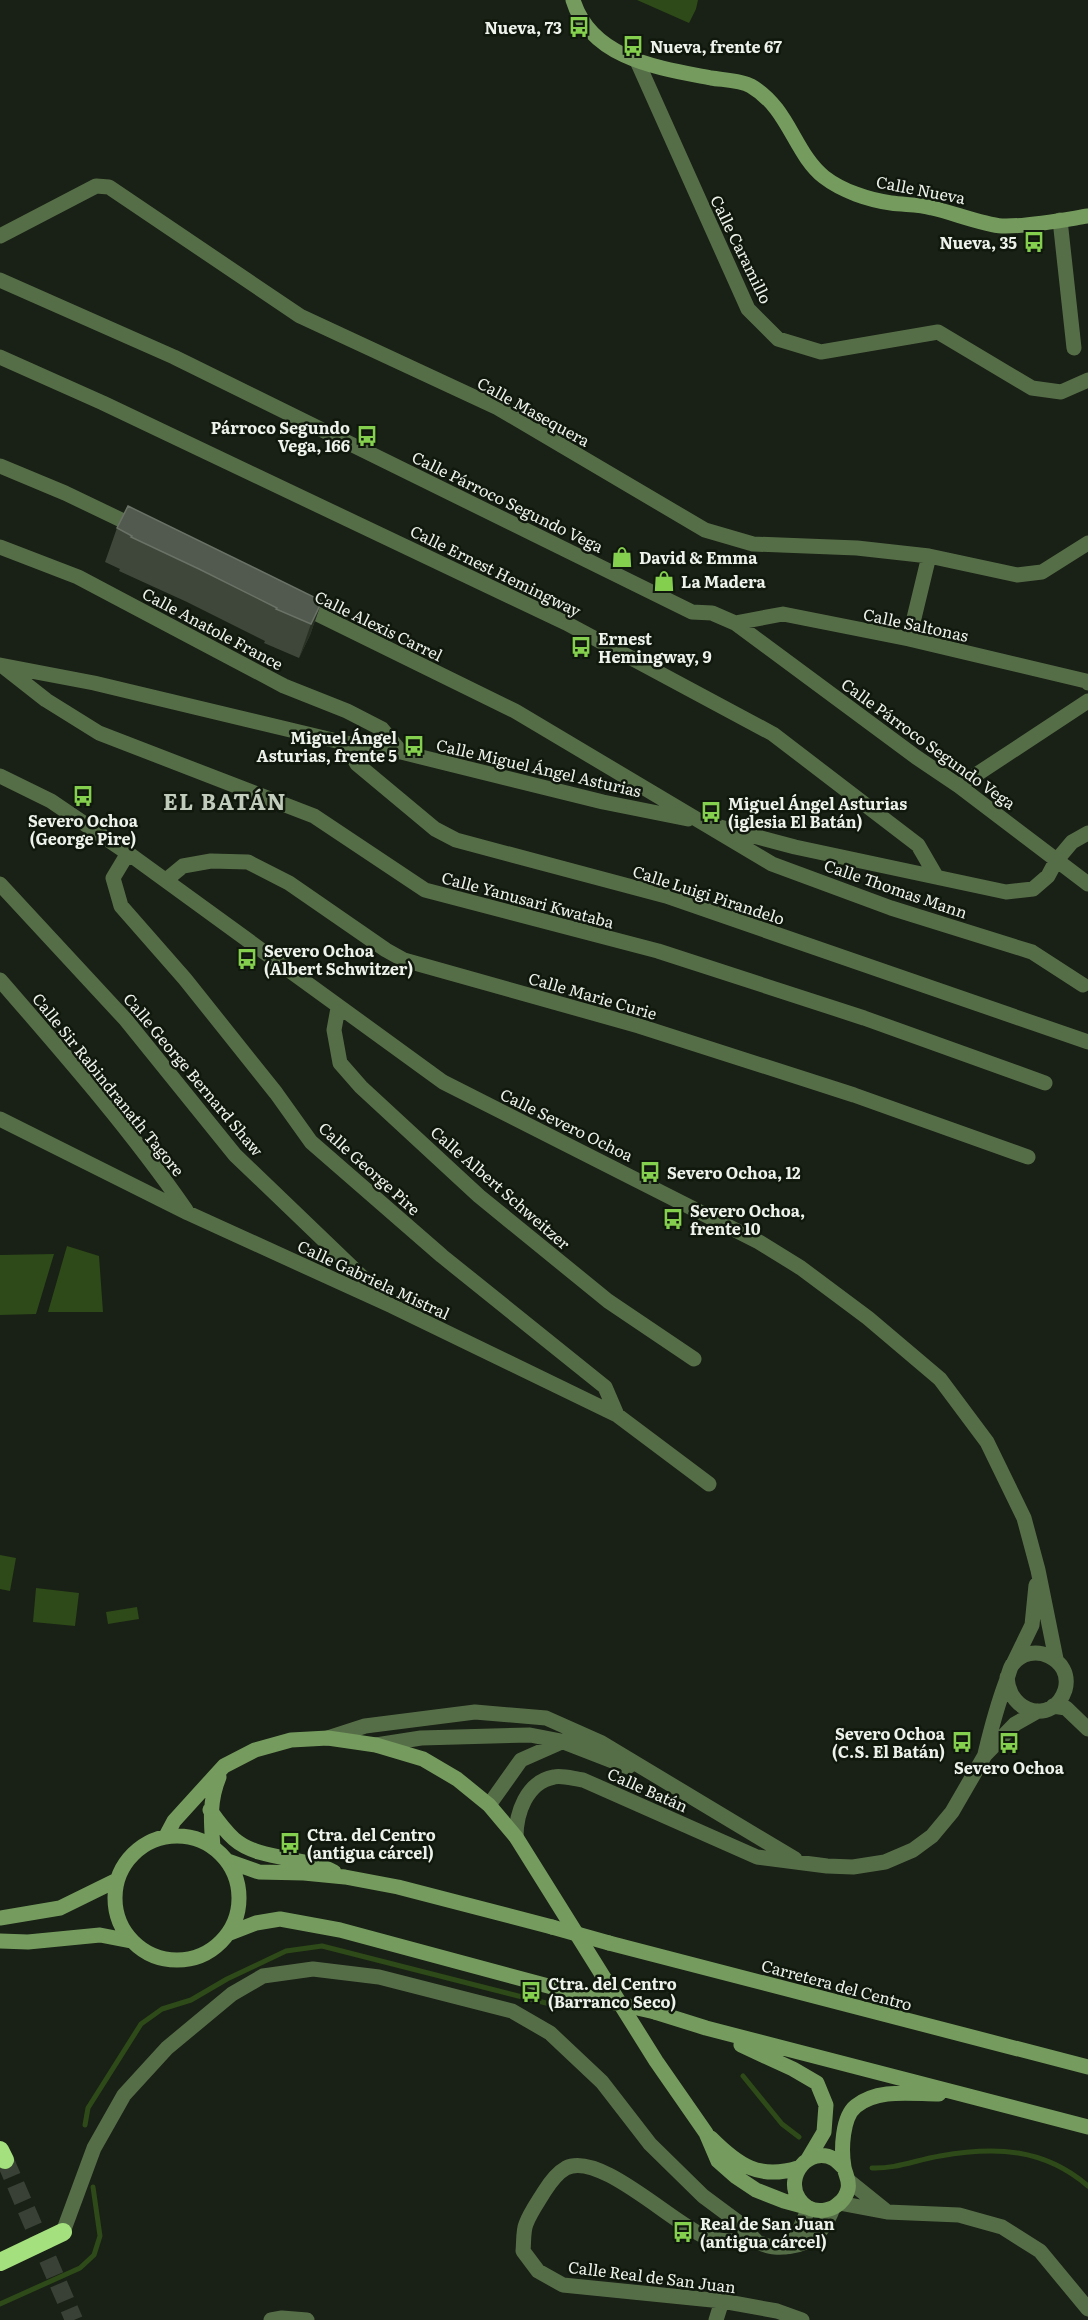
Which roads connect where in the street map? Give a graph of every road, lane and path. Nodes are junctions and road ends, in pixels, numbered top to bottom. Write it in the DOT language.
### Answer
graph roads {
  1 [pos="573,0"];
  2 [pos="637,61"];
  3 [pos="1088,216"];
  4 [pos="1060,220"];
  5 [pos="0,236"];
  6 [pos="0,280"];
  7 [pos="1074,348"];
  8 [pos="0,357"];
  9 [pos="1088,380"];
  10 [pos="0,466"];
  11 [pos="154,536"];
  12 [pos="1088,543"];
  13 [pos="0,547"];
  14 [pos="928,556"];
  15 [pos="283,597"];
  16 [pos="735,623"];
  17 [pos="909,639"];
  18 [pos="1,665"];
  19 [pos="1088,683"];
  20 [pos="1088,702"];
  21 [pos="345,743"];
  22 [pos="401,752"];
  23 [pos="0,776"];
  24 [pos="959,786"];
  25 [pos="699,821"];
  26 [pos="1088,833"];
  27 [pos="132,856"];
  28 [pos="1056,861"];
  29 [pos="936,876"];
  30 [pos="166,880"];
  31 [pos="0,884"];
  32 [pos="1088,884"];
  33 [pos="0,980"];
  34 [pos="1083,985"];
  35 [pos="338,1008"];
  36 [pos="1088,1042"];
  37 [pos="1045,1083"];
  38 [pos="4,1122"];
  39 [pos="1028,1158"];
  40 [pos="188,1213"];
  41 [pos="392,1306"];
  42 [pos="694,1359"];
  43 [pos="616,1415"];
  44 [pos="709,1484"];
  45 [pos="1038,1570"];
  46 [pos="1056,1659"];
  47 [pos="1009,1672"];
  48 [pos="1053,1706"];
  49 [pos="1038,1711"];
  50 [pos="1088,1729"];
  51 [pos="328,1738"];
  52 [pos="561,1741"];
  53 [pos="600,1742"];
  54 [pos="376,1745"];
  55 [pos="985,1755"];
  56 [pos="224,1766"];
  57 [pos="662,1780"];
  58 [pos="489,1805"];
  59 [pos="210,1810"];
  60 [pos="166,1836"];
  61 [pos="516,1837"];
  62 [pos="213,1847"];
  63 [pos="228,1861"];
  64 [pos="800,1862"];
  65 [pos="345,1877"];
  66 [pos="117,1880"];
  67 [pos="0,1918"];
  68 [pos="230,1933"];
  69 [pos="0,1941"];
  70 [pos="131,1941"];
  71 [pos="706,2028"];
  72 [pos="1088,2067"];
  73 [pos="963,2094"];
  74 [pos="1088,2127"];
  75 [pos="706,2133"];
  76 [pos="803,2163"];
  77 [pos="846,2174"];
  78 [pos="836,2205"];
  79 [pos="808,2207"];
  80 [pos="887,2212"];
  81 [pos="63,2232"];
  82 [pos="757,2242"];
  83 [pos="786,2247"];
  84 [pos="0,2262"];
  85 [pos="722,2301"];
  86 [pos="1088,2309"];
  87 [pos="272,2320"];
  88 [pos="307,2320"];
  89 [pos="716,2320"];
  90 [pos="802,2320"];
  1 -- 2 [label="main road, Calle Nueva"];
  2 -- 4 [label="main road, Calle Nueva"];
  2 -- 9 [label="street, Calle Caramillo"];
  3 -- 4 [label="main road, Calle Nueva"];
  4 -- 7 [label="street"];
  5 -- 14 [label="street, Calle Masequera"];
  6 -- 16 [label="street, Calle Párroco Segundo Vega"];
  8 -- 29 [label="street, Calle Ernest Hemingway"];
  10 -- 11 [label="street"];
  12 -- 14 [label="street, Calle Masequera"];
  13 -- 22 [label="street, Calle Anatole France"];
  14 -- 17 [label="street"];
  15 -- 25 [label="street, Calle Alexis Carrel"];
  16 -- 17 [label="street, Calle Saltonas"];
  16 -- 24 [label="street, Calle Párroco Segundo Vega"];
  17 -- 19 [label="street, Calle Saltonas"];
  18 -- 21 [label="street, Calle Miguel Ángel Asturias"];
  18 -- 37 [label="street, Calle Yanusari Kwataba"];
  20 -- 24 [label="street"];
  21 -- 22 [label="street, Calle Miguel Ángel Asturias"];
  21 -- 36 [label="street, Calle Luigi Pirandelo"];
  22 -- 25 [label="street, Calle Miguel Ángel Asturias"];
  23 -- 27 [label="street, Calle Severo Ochoa"];
  24 -- 28 [label="street, Calle Párroco Segundo Vega"];
  25 -- 29 [label="street, Calle Miguel Ángel Asturias"];
  25 -- 34 [label="street, Calle Thomas Mann"];
  26 -- 28 [label="street, Calle Miguel Ángel Asturias"];
  27 -- 30 [label="street, Calle Severo Ochoa"];
  27 -- 43 [label="street, Calle George Pire"];
  28 -- 29 [label="street, Calle Miguel Ángel Asturias"];
  28 -- 32 [label="street, Calle Párroco Segundo Vega"];
  30 -- 35 [label="street, Calle Severo Ochoa"];
  30 -- 39 [label="street, Calle Marie Curie"];
  31 -- 41 [label="street, Calle George Bernard Shaw"];
  33 -- 40 [label="street, Calle Sir Rabindranath Tagore"];
  35 -- 42 [label="street, Calle Albert Schweitzer"];
  35 -- 45 [label="street, Calle Severo Ochoa"];
  38 -- 40 [label="street, Calle Gabriela Mistral"];
  40 -- 41 [label="street, Calle Gabriela Mistral"];
  41 -- 43 [label="street, Calle Gabriela Mistral"];
  43 -- 44 [label="street, Calle Gabriela Mistral"];
  45 -- 46 [label="street, Calle Severo Ochoa"];
  45 -- 47 [label="street, Calle Severo Ochoa"];
  46 -- 47 [label="street"];
  46 -- 48 [label="street"];
  47 -- 49 [label="street"];
  47 -- 55 [label="street, Calle Batán"];
  48 -- 49 [label="street"];
  48 -- 50 [label="street"];
  49 -- 55 [label="street, Calle Batán"];
  51 -- 53 [label="street, Calle Batán"];
  51 -- 54 [label="main road"];
  51 -- 56 [label="main road"];
  52 -- 53 [label="street, Calle Batán"];
  52 -- 54 [label="street, Calle Batán"];
  52 -- 57 [label="street, Calle Batán"];
  52 -- 58 [label="street, Calle Batán"];
  53 -- 57 [label="street, Calle Batán"];
  54 -- 58 [label="main road"];
  55 -- 64 [label="street, Calle Batán"];
  56 -- 59 [label="main road"];
  56 -- 60 [label="main road"];
  57 -- 64 [label="street, Calle Batán"];
  58 -- 61 [label="main road"];
  59 -- 62 [label="main road"];
  59 -- 65 [label="main road"];
  60 -- 62 [label="main road"];
  60 -- 66 [label="main road"];
  61 -- 64 [label="street, Calle Batán"];
  61 -- 75 [label="main road"];
  62 -- 63 [label="main road"];
  63 -- 65 [label="main road, Carretera del Centro"];
  63 -- 68 [label="main road"];
  65 -- 72 [label="main road, Carretera del Centro, bridge"];
  66 -- 67 [label="main road"];
  66 -- 70 [label="main road"];
  68 -- 70 [label="main road"];
  68 -- 71 [label="main road, bridge"];
  69 -- 70 [label="main road"];
  71 -- 73 [label="main road"];
  71 -- 76 [label="main road"];
  73 -- 74 [label="main road"];
  73 -- 77 [label="main road"];
  75 -- 76 [label="main road"];
  75 -- 79 [label="main road"];
  76 -- 77 [label="main road"];
  76 -- 79 [label="main road"];
  77 -- 78 [label="main road"];
  77 -- 80 [label="street"];
  78 -- 79 [label="main road"];
  78 -- 80 [label="street"];
  78 -- 83 [label="street, Calle Real de San Juan"];
  79 -- 83 [label="street"];
  80 -- 86 [label="street"];
  81 -- 82 [label="street"];
  81 -- 84 [label="highway"];
  82 -- 83 [label="street, Calle Real de San Juan"];
  82 -- 85 [label="street, Calle Real de San Juan"];
  85 -- 89 [label="street"];
  85 -- 90 [label="street, Calle Real de San Juan"];
  87 -- 88 [label="street"];
}
